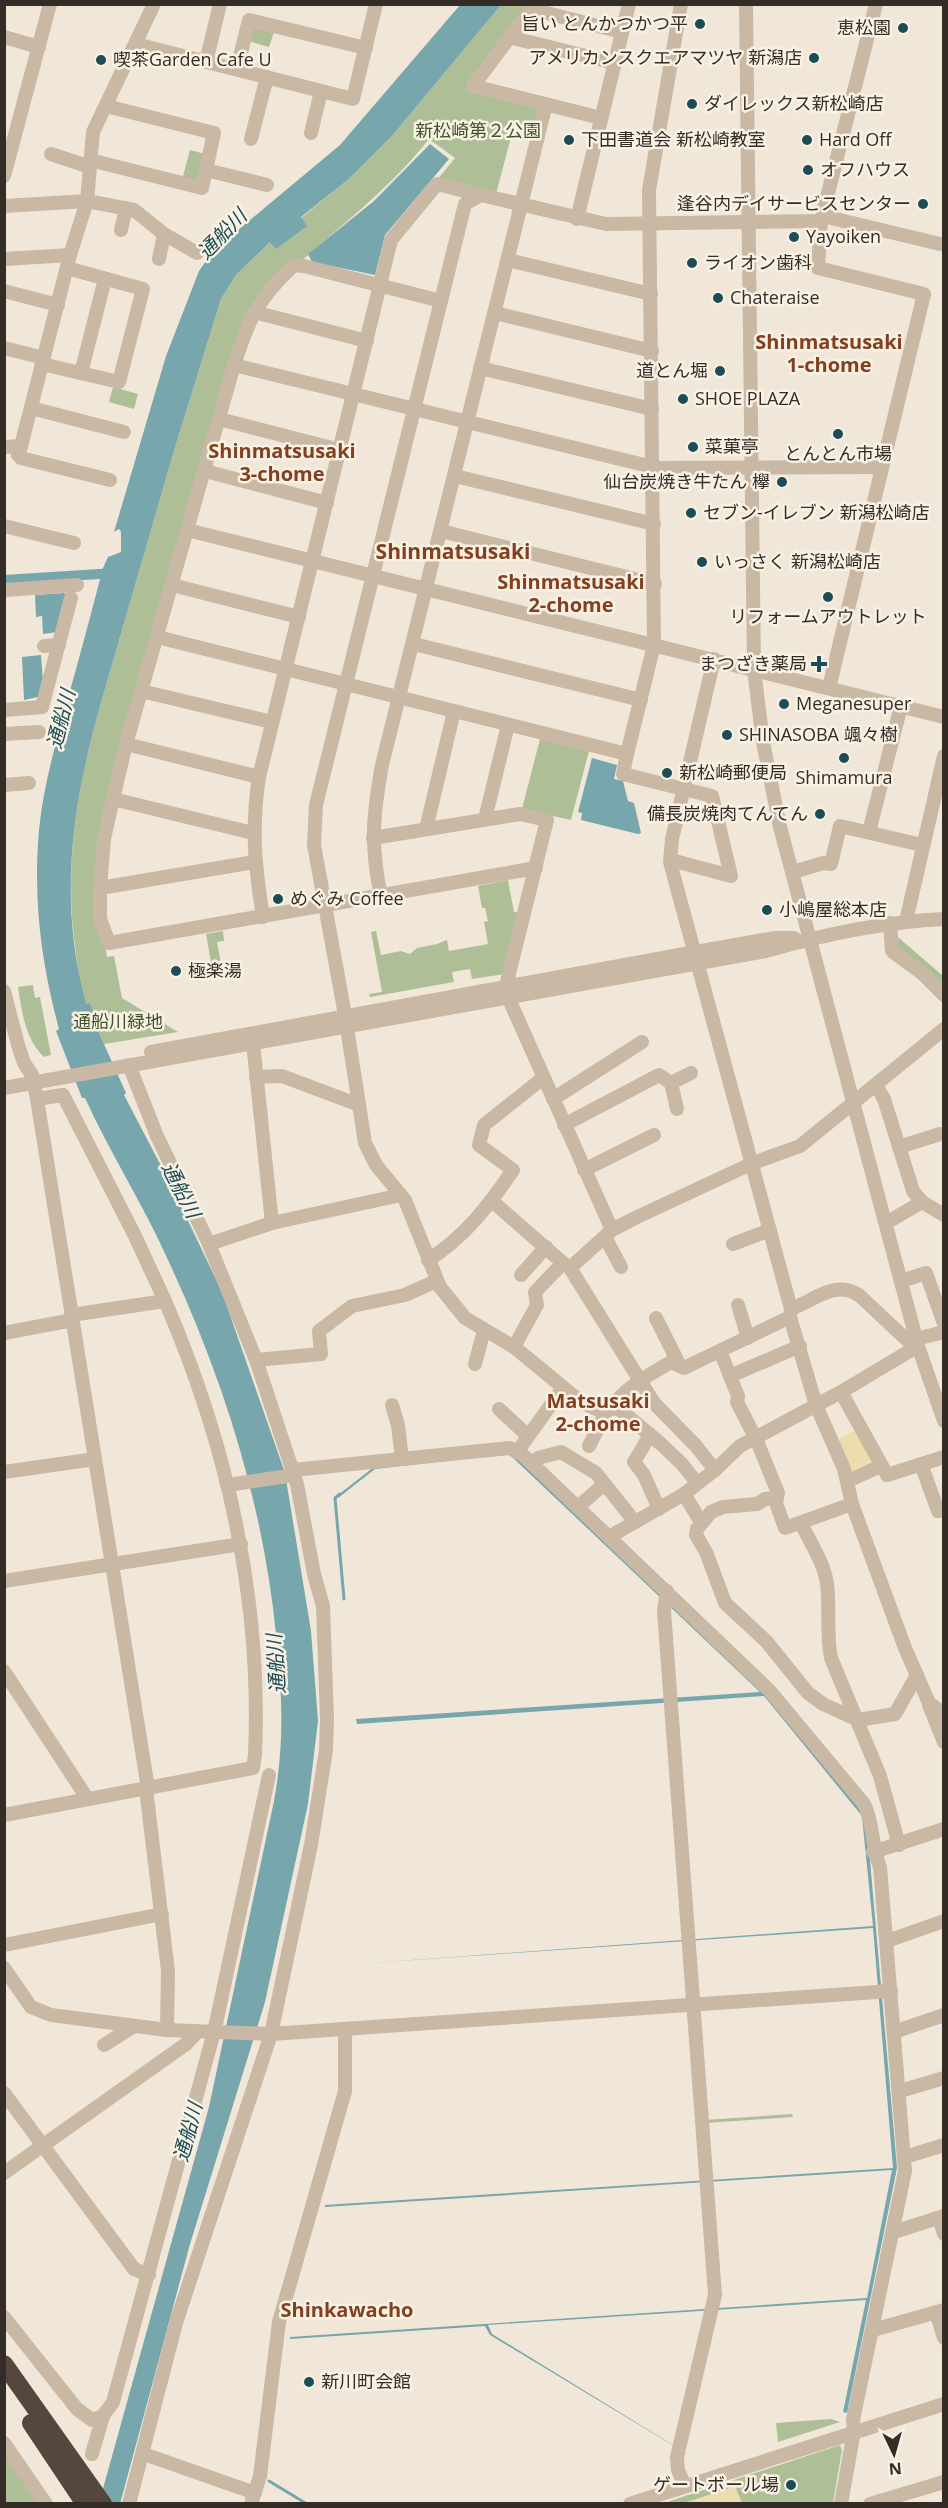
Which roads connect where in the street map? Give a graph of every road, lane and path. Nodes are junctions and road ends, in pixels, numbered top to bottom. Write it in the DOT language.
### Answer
graph roads {
  1 [pos="50,4"];
  2 [pos="154,4"];
  3 [pos="220,4"];
  4 [pos="376,4"];
  5 [pos="629,4"];
  6 [pos="681,4"];
  7 [pos="746,4"];
  8 [pos="876,4"];
  9 [pos="622,32"];
  10 [pos="4,38"];
  11 [pos="509,38"];
  12 [pos="136,44"];
  13 [pos="39,47"];
  14 [pos="366,48"];
  15 [pos="206,62"];
  16 [pos="614,63"];
  17 [pos="237,69"];
  18 [pos="267,77"];
  19 [pos="321,91"];
  20 [pos="546,104"];
  21 [pos="106,106"];
  22 [pos="601,118"];
  23 [pos="311,134"];
  24 [pos="251,140"];
  25 [pos="51,154"];
  26 [pos="90,163"];
  27 [pos="206,170"];
  28 [pos="4,176"];
  29 [pos="267,185"];
  30 [pos="481,195"];
  31 [pos="87,201"];
  32 [pos="521,205"];
  33 [pos="4,206"];
  34 [pos="126,208"];
  35 [pos="822,218"];
  36 [pos="577,219"];
  37 [pos="749,222"];
  38 [pos="650,224"];
  39 [pos="121,230"];
  40 [pos="164,234"];
  41 [pos="940,244"];
  42 [pos="197,253"];
  43 [pos="4,259"];
  44 [pos="159,259"];
  45 [pos="508,260"];
  46 [pos="68,262"];
  47 [pos="105,279"];
  48 [pos="380,286"];
  49 [pos="4,291"];
  50 [pos="651,294"];
  51 [pos="441,301"];
  52 [pos="58,305"];
  53 [pos="254,312"];
  54 [pos="495,313"];
  55 [pos="367,341"];
  56 [pos="4,348"];
  57 [pos="652,351"];
  58 [pos="43,361"];
  59 [pos="234,365"];
  60 [pos="480,368"];
  61 [pos="81,373"];
  62 [pos="354,394"];
  63 [pos="31,408"];
  64 [pos="414,409"];
  65 [pos="652,410"];
  66 [pos="219,419"];
  67 [pos="467,422"];
  68 [pos="124,432"];
  69 [pos="21,446"];
  70 [pos="4,447"];
  71 [pos="340,450"];
  72 [pos="654,467"];
  73 [pos="751,467"];
  74 [pos="882,467"];
  75 [pos="205,471"];
  76 [pos="455,476"];
  77 [pos="110,480"];
  78 [pos="327,503"];
  79 [pos="654,524"];
  80 [pos="4,526"];
  81 [pos="187,530"];
  82 [pos="441,531"];
  83 [pos="74,543"];
  84 [pos="312,560"];
  85 [pos="373,575"];
  86 [pos="655,584"];
  87 [pos="172,585"];
  88 [pos="427,588"];
  89 [pos="4,590"];
  90 [pos="299,617"];
  91 [pos="157,637"];
  92 [pos="414,644"];
  93 [pos="59,645"];
  94 [pos="654,645"];
  95 [pos="44,646"];
  96 [pos="714,659"];
  97 [pos="286,669"];
  98 [pos="754,670"];
  99 [pos="346,684"];
  100 [pos="829,688"];
  101 [pos="141,691"];
  102 [pos="400,697"];
  103 [pos="641,700"];
  104 [pos="901,706"];
  105 [pos="4,710"];
  106 [pos="454,711"];
  107 [pos="944,717"];
  108 [pos="272,722"];
  109 [pos="508,725"];
  110 [pos="39,732"];
  111 [pos="4,734"];
  112 [pos="126,744"];
  113 [pos="627,754"];
  114 [pos="944,756"];
  115 [pos="259,777"];
  116 [pos="29,783"];
  117 [pos="4,785"];
  118 [pos="684,789"];
  119 [pos="113,799"];
  120 [pos="486,819"];
  121 [pos="426,829"];
  122 [pos="870,832"];
  123 [pos="253,833"];
  124 [pos="373,838"];
  125 [pos="922,845"];
  126 [pos="671,860"];
  127 [pos="254,862"];
  128 [pos="536,868"];
  129 [pos="793,872"];
  130 [pos="100,888"];
  131 [pos="381,896"];
  132 [pos="324,905"];
  133 [pos="263,917"];
  134 [pos="944,919"];
  135 [pos="906,921"];
  136 [pos="890,923"];
  137 [pos="811,938"];
  138 [pos="696,958"];
  139 [pos="4,991"];
  140 [pos="507,992"];
  141 [pos="944,995"];
  142 [pos="346,1020"];
  143 [pos="944,1029"];
  144 [pos="642,1042"];
  145 [pos="253,1043"];
  146 [pos="125,1063"];
  147 [pos="691,1073"];
  148 [pos="40,1077"];
  149 [pos="256,1077"];
  150 [pos="543,1078"];
  151 [pos="4,1079"];
  152 [pos="671,1083"];
  153 [pos="876,1085"];
  154 [pos="4,1088"];
  155 [pos="37,1099"];
  156 [pos="553,1099"];
  157 [pos="854,1101"];
  158 [pos="359,1105"];
  159 [pos="676,1109"];
  160 [pos="564,1125"];
  161 [pos="940,1134"];
  162 [pos="654,1135"];
  163 [pos="899,1146"];
  164 [pos="753,1163"];
  165 [pos="584,1170"];
  166 [pos="401,1195"];
  167 [pos="492,1201"];
  168 [pos="922,1202"];
  169 [pos="942,1211"];
  170 [pos="272,1223"];
  171 [pos="886,1223"];
  172 [pos="770,1230"];
  173 [pos="609,1234"];
  174 [pos="209,1244"];
  175 [pos="733,1245"];
  176 [pos="546,1247"];
  177 [pos="428,1260"];
  178 [pos="566,1266"];
  179 [pos="621,1267"];
  180 [pos="521,1275"];
  181 [pos="436,1281"];
  182 [pos="901,1281"];
  183 [pos="165,1301"];
  184 [pos="738,1305"];
  185 [pos="790,1313"];
  186 [pos="72,1317"];
  187 [pos="656,1318"];
  188 [pos="944,1324"];
  189 [pos="484,1330"];
  190 [pos="944,1332"];
  191 [pos="4,1333"];
  192 [pos="748,1338"];
  193 [pos="917,1343"];
  194 [pos="800,1346"];
  195 [pos="514,1347"];
  196 [pos="720,1351"];
  197 [pos="256,1360"];
  198 [pos="475,1365"];
  199 [pos="680,1366"];
  200 [pos="730,1376"];
  201 [pos="640,1382"];
  202 [pos="562,1389"];
  203 [pos="842,1392"];
  204 [pos="392,1405"];
  205 [pos="816,1405"];
  206 [pos="499,1409"];
  207 [pos="609,1409"];
  208 [pos="944,1421"];
  209 [pos="650,1435"];
  210 [pos="527,1436"];
  211 [pos="754,1437"];
  212 [pos="589,1446"];
  213 [pos="517,1452"];
  214 [pos="944,1456"];
  215 [pos="95,1459"];
  216 [pos="402,1459"];
  217 [pos="532,1464"];
  218 [pos="921,1464"];
  219 [pos="881,1466"];
  220 [pos="715,1470"];
  221 [pos="4,1472"];
  222 [pos="290,1473"];
  223 [pos="848,1481"];
  224 [pos="233,1483"];
  225 [pos="697,1483"];
  226 [pos="603,1485"];
  227 [pos="684,1494"];
  228 [pos="776,1498"];
  229 [pos="852,1504"];
  230 [pos="578,1507"];
  231 [pos="659,1509"];
  232 [pos="944,1510"];
  233 [pos="635,1522"];
  234 [pos="701,1522"];
  235 [pos="801,1523"];
  236 [pos="609,1537"];
  237 [pos="241,1544"];
  238 [pos="111,1565"];
  239 [pos="4,1581"];
  240 [pos="666,1598"];
  241 [pos="4,1671"];
  242 [pos="916,1675"];
  243 [pos="928,1703"];
  244 [pos="944,1714"];
  245 [pos="858,1720"];
  246 [pos="944,1742"];
  247 [pos="269,1775"];
  248 [pos="147,1788"];
  249 [pos="87,1798"];
  250 [pos="4,1815"];
  251 [pos="944,1829"];
  252 [pos="899,1845"];
  253 [pos="873,1852"];
  254 [pos="162,1914"];
  255 [pos="944,1921"];
  256 [pos="887,1941"];
  257 [pos="4,1945"];
  258 [pos="4,1968"];
  259 [pos="891,1991"];
  260 [pos="693,2005"];
  261 [pos="944,2015"];
  262 [pos="134,2026"];
  263 [pos="345,2029"];
  264 [pos="167,2030"];
  265 [pos="197,2032"];
  266 [pos="894,2032"];
  267 [pos="214,2033"];
  268 [pos="271,2034"];
  269 [pos="104,2045"];
  270 [pos="944,2078"];
  271 [pos="900,2091"];
  272 [pos="4,2093"];
  273 [pos="44,2145"];
  274 [pos="944,2145"];
  275 [pos="905,2157"];
  276 [pos="4,2173"];
  277 [pos="941,2217"];
  278 [pos="894,2232"];
  279 [pos="944,2234"];
  280 [pos="148,2275"];
  281 [pos="940,2311"];
  282 [pos="4,2317"];
  283 [pos="873,2330"];
  284 [pos="944,2338"];
  285 [pos="4,2364"];
  286 [pos="4,2384"];
  287 [pos="944,2404"];
  288 [pos="103,2416"];
  289 [pos="854,2431"];
  290 [pos="4,2443"];
  291 [pos="92,2454"];
  292 [pos="144,2454"];
  293 [pos="944,2482"];
  294 [pos="685,2486"];
  295 [pos="253,2498"];
  296 [pos="46,2504"];
  297 [pos="86,2504"];
  298 [pos="103,2504"];
  299 [pos="129,2504"];
  300 [pos="630,2504"];
  301 [pos="841,2504"];
  302 [pos="870,2504"];
  1 -- 13 [label="street"];
  2 -- 12 [label="street"];
  3 -- 15 [label="street"];
  4 -- 14 [label="street"];
  5 -- 9 [label="street"];
  6 -- 38 [label="street"];
  7 -- 37 [label="street"];
  8 -- 35 [label="street"];
  9 -- 11 [label="street"];
  9 -- 16 [label="street"];
  10 -- 13 [label="street"];
  11 -- 16 [label="street"];
  11 -- 20 [label="street"];
  12 -- 15 [label="street"];
  12 -- 21 [label="street"];
  13 -- 28 [label="street"];
  14 -- 17 [label="street"];
  14 -- 19 [label="street"];
  15 -- 17 [label="street"];
  16 -- 22 [label="street"];
  17 -- 18 [label="street"];
  18 -- 19 [label="street"];
  18 -- 24 [label="street"];
  19 -- 23 [label="street"];
  20 -- 22 [label="street"];
  20 -- 32 [label="street"];
  21 -- 26 [label="street"];
  21 -- 27 [label="street"];
  22 -- 36 [label="street"];
  25 -- 26 [label="street"];
  26 -- 27 [label="street"];
  26 -- 31 [label="street"];
  27 -- 29 [label="street"];
  30 -- 32 [label="street"];
  30 -- 48 [label="street"];
  30 -- 51 [label="street"];
  31 -- 33 [label="street"];
  31 -- 34 [label="street"];
  31 -- 46 [label="street"];
  32 -- 36 [label="street"];
  32 -- 45 [label="street"];
  34 -- 39 [label="street"];
  34 -- 40 [label="street"];
  35 -- 37 [label="street"];
  35 -- 41 [label="street"];
  35 -- 74 [label="street"];
  36 -- 38 [label="street"];
  37 -- 38 [label="street"];
  37 -- 73 [label="street"];
  38 -- 50 [label="street"];
  40 -- 42 [label="street"];
  40 -- 44 [label="street"];
  43 -- 46 [label="street"];
  45 -- 50 [label="street"];
  45 -- 54 [label="street"];
  46 -- 47 [label="street"];
  46 -- 52 [label="street"];
  47 -- 61 [label="street"];
  47 -- 61 [label="street"];
  48 -- 51 [label="street"];
  48 -- 53 [label="street"];
  48 -- 55 [label="street"];
  49 -- 52 [label="street"];
  50 -- 57 [label="street"];
  51 -- 64 [label="street"];
  52 -- 58 [label="street"];
  53 -- 55 [label="street"];
  53 -- 59 [label="street"];
  54 -- 57 [label="street"];
  54 -- 60 [label="street"];
  55 -- 62 [label="street"];
  56 -- 58 [label="street"];
  57 -- 65 [label="street"];
  58 -- 61 [label="street"];
  58 -- 63 [label="street"];
  59 -- 62 [label="street"];
  59 -- 66 [label="street"];
  60 -- 65 [label="street"];
  60 -- 67 [label="street"];
  62 -- 64 [label="street"];
  62 -- 71 [label="street"];
  63 -- 68 [label="street"];
  63 -- 69 [label="street"];
  64 -- 67 [label="street"];
  64 -- 85 [label="street"];
  65 -- 72 [label="street"];
  66 -- 71 [label="street"];
  66 -- 75 [label="street"];
  67 -- 72 [label="street"];
  67 -- 76 [label="street"];
  69 -- 70 [label="street"];
  69 -- 77 [label="street"];
  71 -- 78 [label="street"];
  72 -- 73 [label="street"];
  72 -- 79 [label="street"];
  73 -- 74 [label="street"];
  73 -- 98 [label="street"];
  74 -- 100 [label="street"];
  75 -- 78 [label="street"];
  75 -- 81 [label="street"];
  76 -- 79 [label="street"];
  76 -- 82 [label="street"];
  78 -- 84 [label="street"];
  79 -- 86 [label="street"];
  80 -- 83 [label="street"];
  81 -- 84 [label="street"];
  81 -- 87 [label="street"];
  82 -- 86 [label="street"];
  82 -- 88 [label="street"];
  84 -- 85 [label="street"];
  84 -- 90 [label="street"];
  85 -- 88 [label="street"];
  85 -- 99 [label="street"];
  86 -- 94 [label="street"];
  87 -- 90 [label="street"];
  87 -- 91 [label="street"];
  88 -- 92 [label="street"];
  88 -- 94 [label="street"];
  89 -- 93 [label="street"];
  90 -- 97 [label="street"];
  91 -- 97 [label="street"];
  91 -- 101 [label="street"];
  92 -- 102 [label="street"];
  92 -- 103 [label="street"];
  93 -- 95 [label="street"];
  93 -- 105 [label="street"];
  94 -- 96 [label="street"];
  94 -- 103 [label="street"];
  96 -- 98 [label="street"];
  96 -- 118 [label="street"];
  97 -- 99 [label="street"];
  97 -- 108 [label="street"];
  98 -- 100 [label="street"];
  98 -- 129 [label="street"];
  99 -- 102 [label="street"];
  99 -- 132 [label="street"];
  100 -- 104 [label="street"];
  101 -- 108 [label="street"];
  101 -- 112 [label="street"];
  102 -- 106 [label="street"];
  102 -- 124 [label="street"];
  103 -- 113 [label="street"];
  104 -- 107 [label="street"];
  104 -- 122 [label="street"];
  106 -- 109 [label="street"];
  106 -- 121 [label="street"];
  108 -- 115 [label="street"];
  109 -- 113 [label="street"];
  109 -- 120 [label="street"];
  110 -- 111 [label="street"];
  112 -- 115 [label="street"];
  112 -- 119 [label="street"];
  113 -- 118 [label="street"];
  114 -- 125 [label="street"];
  115 -- 123 [label="street"];
  116 -- 117 [label="street"];
  118 -- 126 [label="street"];
  118 -- 126 [label="street"];
  119 -- 123 [label="street"];
  119 -- 130 [label="street"];
  120 -- 121 [label="street"];
  120 -- 128 [label="street"];
  121 -- 124 [label="street"];
  122 -- 125 [label="street"];
  122 -- 129 [label="street"];
  123 -- 127 [label="street"];
  124 -- 131 [label="street"];
  125 -- 135 [label="street"];
  126 -- 138 [label="street"];
  127 -- 130 [label="street"];
  127 -- 133 [label="street"];
  128 -- 131 [label="street"];
  128 -- 140 [label="street"];
  129 -- 137 [label="street"];
  130 -- 133 [label="street"];
  131 -- 132 [label="street"];
  132 -- 133 [label="street"];
  132 -- 142 [label="street"];
  134 -- 135 [label="street"];
  135 -- 136 [label="street"];
  136 -- 137 [label="street"];
  136 -- 141 [label="street"];
  137 -- 138 [label="street"];
  137 -- 157 [label="street"];
  138 -- 140 [label="street"];
  138 -- 164 [label="street"];
  139 -- 148 [label="street"];
  140 -- 142 [label="street"];
  140 -- 150 [label="street"];
  142 -- 145 [label="street"];
  142 -- 146 [label="street"];
  142 -- 158 [label="street"];
  143 -- 153 [label="street"];
  144 -- 156 [label="street"];
  145 -- 146 [label="street"];
  145 -- 149 [label="street"];
  146 -- 148 [label="street"];
  146 -- 174 [label="street"];
  147 -- 152 [label="street"];
  148 -- 151 [label="street"];
  148 -- 154 [label="street"];
  148 -- 155 [label="street"];
  149 -- 158 [label="street"];
  149 -- 170 [label="street"];
  150 -- 156 [label="street"];
  150 -- 167 [label="street"];
  152 -- 159 [label="street"];
  152 -- 160 [label="street"];
  153 -- 157 [label="street"];
  153 -- 163 [label="street"];
  155 -- 183 [label="street"];
  155 -- 186 [label="street"];
  156 -- 160 [label="street"];
  157 -- 164 [label="street"];
  157 -- 171 [label="street"];
  158 -- 166 [label="street"];
  160 -- 165 [label="street"];
  161 -- 163 [label="street"];
  162 -- 165 [label="street"];
  163 -- 168 [label="street"];
  164 -- 172 [label="street"];
  164 -- 173 [label="street"];
  165 -- 173 [label="street"];
  166 -- 170 [label="street"];
  166 -- 177 [label="street"];
  167 -- 176 [label="street"];
  167 -- 177 [label="street"];
  168 -- 169 [label="street"];
  168 -- 171 [label="street"];
  170 -- 174 [label="street"];
  171 -- 182 [label="street"];
  172 -- 175 [label="street"];
  172 -- 185 [label="street"];
  173 -- 178 [label="street"];
  173 -- 179 [label="street"];
  174 -- 197 [label="street"];
  176 -- 178 [label="street"];
  176 -- 180 [label="street"];
  177 -- 181 [label="street"];
  178 -- 195 [label="street"];
  178 -- 201 [label="street"];
  181 -- 189 [label="street"];
  181 -- 197 [label="street"];
  182 -- 188 [label="street"];
  182 -- 193 [label="street"];
  183 -- 186 [label="street"];
  183 -- 224 [label="street"];
  184 -- 192 [label="street"];
  185 -- 192 [label="street"];
  185 -- 193 [label="street"];
  185 -- 194 [label="street"];
  186 -- 191 [label="street"];
  186 -- 215 [label="street"];
  187 -- 199 [label="street"];
  189 -- 195 [label="street"];
  189 -- 198 [label="street"];
  190 -- 193 [label="street"];
  192 -- 196 [label="street"];
  193 -- 203 [label="street"];
  193 -- 208 [label="street"];
  194 -- 200 [label="street"];
  194 -- 205 [label="street"];
  195 -- 202 [label="street"];
  196 -- 199 [label="street"];
  196 -- 200 [label="street"];
  197 -- 222 [label="street"];
  199 -- 201 [label="street"];
  200 -- 211 [label="street"];
  201 -- 207 [label="street"];
  201 -- 220 [label="street"];
  202 -- 207 [label="street"];
  202 -- 210 [label="street"];
  203 -- 205 [label="street"];
  203 -- 219 [label="street"];
  204 -- 216 [label="street"];
  205 -- 211 [label="street"];
  205 -- 223 [label="street"];
  206 -- 210 [label="street"];
  207 -- 209 [label="street"];
  207 -- 212 [label="street"];
  209 -- 225 [label="street"];
  209 -- 231 [label="street"];
  210 -- 213 [label="street"];
  211 -- 220 [label="street"];
  211 -- 228 [label="street"];
  213 -- 216 [label="street"];
  213 -- 217 [label="street"];
  214 -- 218 [label="street"];
  215 -- 221 [label="street"];
  215 -- 238 [label="street"];
  216 -- 222 [label="street"];
  217 -- 226 [label="street"];
  217 -- 230 [label="street"];
  218 -- 219 [label="street"];
  218 -- 232 [label="street"];
  219 -- 223 [label="street"];
  220 -- 225 [label="street"];
  222 -- 224 [label="street"];
  222 -- 268 [label="street"];
  223 -- 229 [label="street"];
  224 -- 237 [label="street"];
  225 -- 227 [label="street"];
  226 -- 230 [label="street"];
  226 -- 233 [label="street"];
  227 -- 231 [label="street"];
  227 -- 234 [label="street"];
  228 -- 234 [label="street"];
  228 -- 235 [label="street"];
  229 -- 235 [label="street"];
  229 -- 242 [label="street"];
  230 -- 236 [label="street"];
  231 -- 233 [label="street"];
  233 -- 236 [label="street"];
  234 -- 245 [label="street"];
  235 -- 245 [label="street"];
  236 -- 240 [label="street"];
  237 -- 238 [label="street"];
  237 -- 248 [label="street"];
  238 -- 239 [label="street"];
  238 -- 248 [label="street"];
  240 -- 253 [label="street"];
  240 -- 260 [label="street"];
  241 -- 249 [label="street"];
  242 -- 243 [label="street"];
  242 -- 245 [label="street"];
  243 -- 244 [label="street"];
  243 -- 246 [label="street"];
  245 -- 252 [label="street"];
  247 -- 267 [label="street"];
  248 -- 249 [label="street"];
  248 -- 254 [label="street"];
  249 -- 250 [label="street"];
  251 -- 252 [label="street"];
  252 -- 253 [label="street"];
  253 -- 256 [label="street"];
  254 -- 257 [label="street"];
  254 -- 264 [label="street"];
  255 -- 256 [label="street"];
  256 -- 259 [label="street"];
  258 -- 262 [label="street"];
  259 -- 260 [label="street"];
  259 -- 266 [label="street"];
  260 -- 263 [label="street"];
  260 -- 294 [label="street"];
  261 -- 266 [label="street"];
  262 -- 264 [label="street"];
  262 -- 269 [label="street"];
  263 -- 268 [label="street"];
  263 -- 295 [label="street"];
  264 -- 265 [label="street"];
  265 -- 267 [label="street"];
  265 -- 273 [label="street"];
  266 -- 271 [label="street"];
  267 -- 268 [label="street"];
  267 -- 280 [label="street"];
  268 -- 292 [label="street"];
  270 -- 271 [label="street"];
  271 -- 275 [label="street"];
  272 -- 273 [label="street"];
  273 -- 276 [label="street"];
  273 -- 280 [label="street"];
  274 -- 275 [label="street"];
  275 -- 278 [label="street"];
  277 -- 278 [label="street"];
  277 -- 279 [label="street"];
  278 -- 283 [label="street"];
  280 -- 288 [label="street"];
  281 -- 283 [label="street"];
  281 -- 284 [label="street"];
  282 -- 288 [label="street"];
  283 -- 289 [label="street"];
  285 -- 298 [label="highway, bridge"];
  286 -- 297 [label="highway, bridge"];
  287 -- 289 [label="street"];
  288 -- 291 [label="street"];
  289 -- 294 [label="street"];
  289 -- 301 [label="street"];
  290 -- 296 [label="street"];
  292 -- 295 [label="street"];
  292 -- 299 [label="street"];
  293 -- 302 [label="street"];
  294 -- 300 [label="street"];
}
